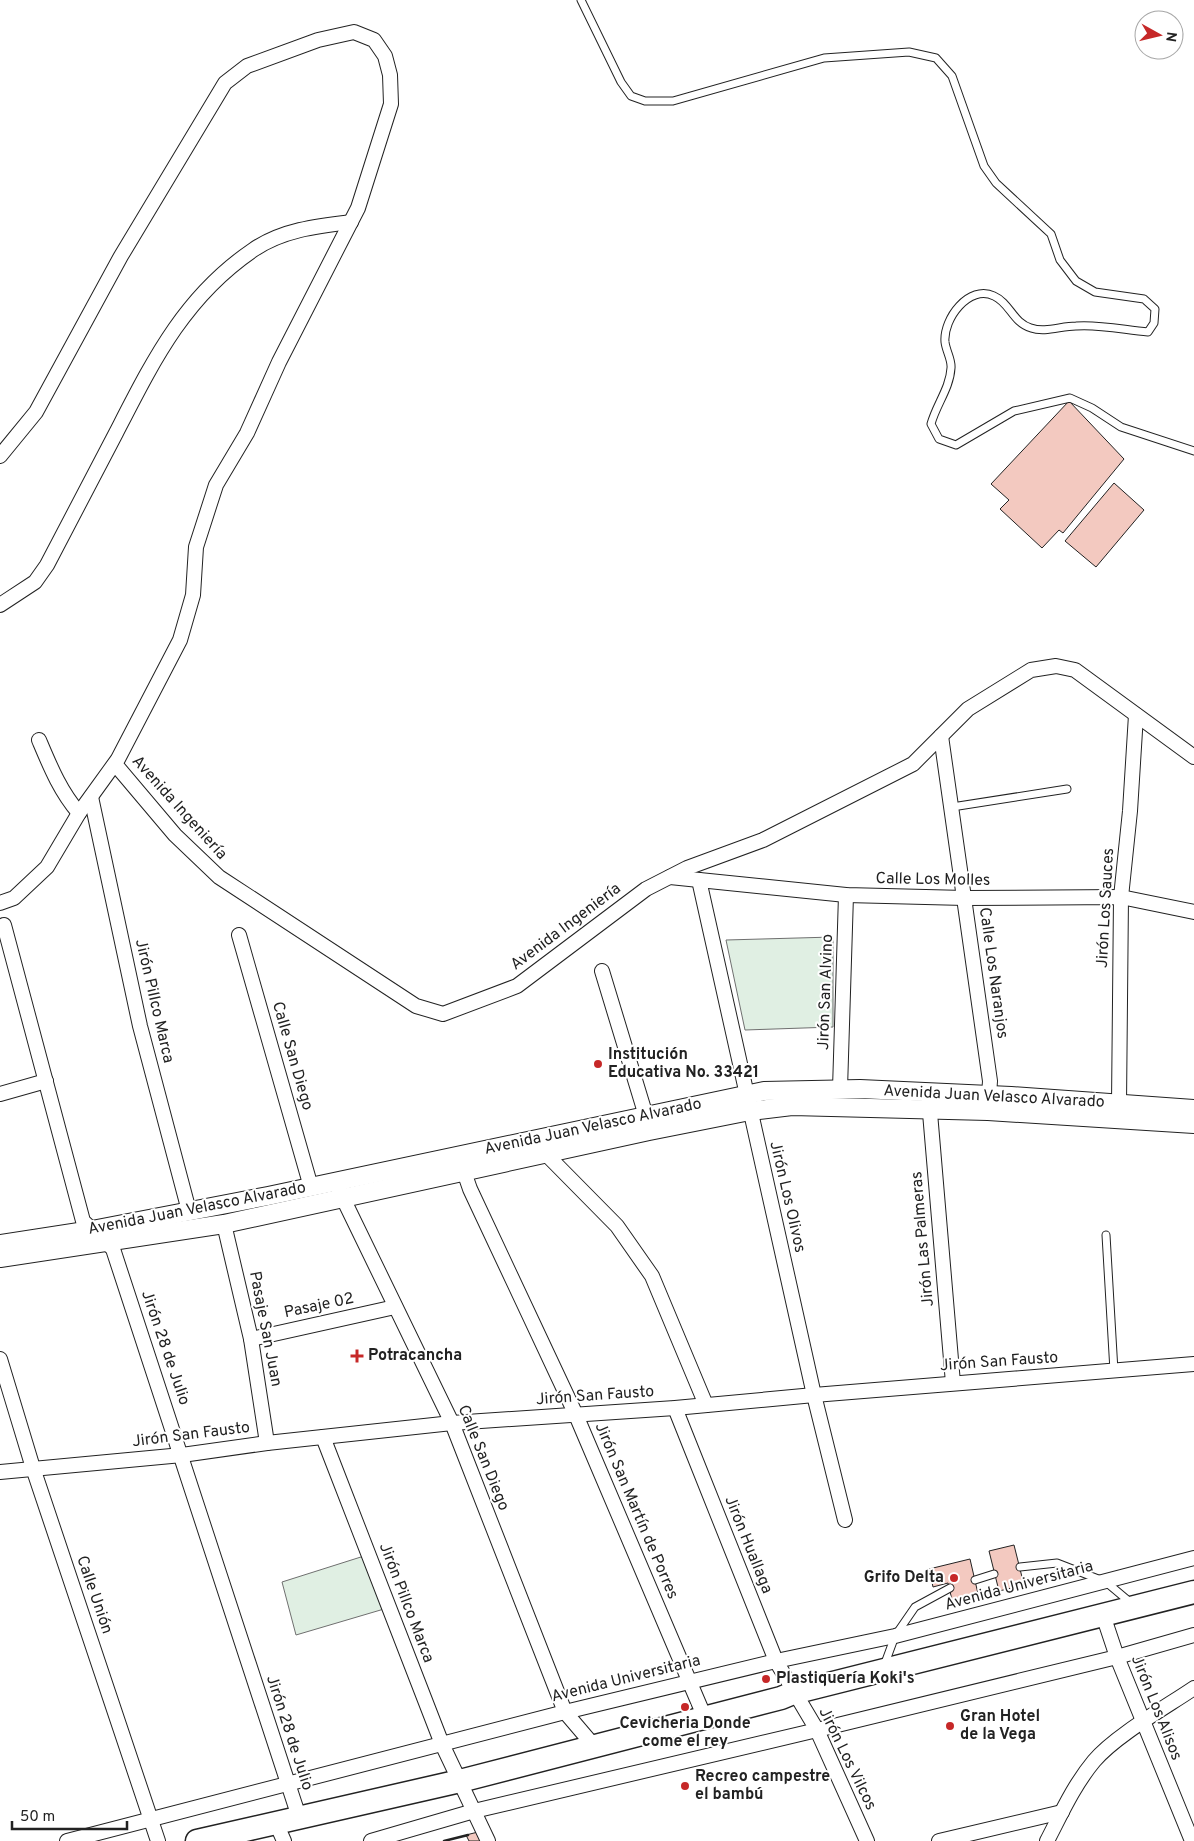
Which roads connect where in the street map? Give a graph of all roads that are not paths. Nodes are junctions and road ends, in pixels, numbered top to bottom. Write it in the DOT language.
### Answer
graph roads {
  1 [pos="581,0"];
  2 [pos="351,222"];
  3 [pos="1194,451"];
  4 [pos="0,456"];
  5 [pos="0,604"];
  6 [pos="1136,715"];
  7 [pos="941,736"];
  8 [pos="39,740"];
  9 [pos="1194,757"];
  10 [pos="115,764"];
  11 [pos="1067,789"];
  12 [pos="90,797"];
  13 [pos="952,807"];
  14 [pos="79,813"];
  15 [pos="670,877"];
  16 [pos="700,880"];
  17 [pos="846,895"];
  18 [pos="1121,897"];
  19 [pos="965,898"];
  20 [pos="0,903"];
  21 [pos="1194,912"];
  22 [pos="4,925"];
  23 [pos="238,935"];
  24 [pos="602,971"];
  25 [pos="46,1081"];
  26 [pos="840,1089"];
  27 [pos="929,1092"];
  28 [pos="0,1094"];
  29 [pos="989,1095"];
  30 [pos="748,1103"];
  31 [pos="1119,1104"];
  32 [pos="1194,1109"];
  33 [pos="929,1110"];
  34 [pos="646,1116"];
  35 [pos="1194,1124"];
  36 [pos="545,1153"];
  37 [pos="462,1163"];
  38 [pos="311,1187"];
  39 [pos="339,1189"];
  40 [pos="189,1212"];
  41 [pos="224,1224"];
  42 [pos="92,1230"];
  43 [pos="1106,1235"];
  44 [pos="107,1243"];
  45 [pos="0,1244"];
  46 [pos="0,1258"];
  47 [pos="395,1307"];
  48 [pos="251,1339"];
  49 [pos="0,1359"];
  50 [pos="1194,1364"];
  51 [pos="1114,1371"];
  52 [pos="953,1383"];
  53 [pos="814,1394"];
  54 [pos="706,1405"];
  55 [pos="675,1408"];
  56 [pos="576,1415"];
  57 [pos="452,1423"];
  58 [pos="323,1437"];
  59 [pos="267,1443"];
  60 [pos="182,1455"];
  61 [pos="33,1468"];
  62 [pos="0,1472"];
  63 [pos="845,1520"];
  64 [pos="1194,1558"];
  65 [pos="1020,1568"];
  66 [pos="994,1574"];
  67 [pos="975,1580"];
  68 [pos="1106,1582"];
  69 [pos="950,1588"];
  70 [pos="1194,1592"];
  71 [pos="1136,1607"];
  72 [pos="1103,1615"];
  73 [pos="1194,1635"];
  74 [pos="895,1636"];
  75 [pos="1117,1656"];
  76 [pos="776,1661"];
  77 [pos="882,1672"];
  78 [pos="689,1682"];
  79 [pos="1194,1688"];
  80 [pos="793,1693"];
  81 [pos="565,1712"];
  82 [pos="704,1718"];
  83 [pos="1143,1723"];
  84 [pos="817,1730"];
  85 [pos="442,1744"];
  86 [pos="594,1746"];
  87 [pos="460,1781"];
  88 [pos="287,1784"];
  89 [pos="474,1810"];
  90 [pos="1062,1812"];
  91 [pos="299,1817"];
  92 [pos="150,1818"];
  93 [pos="280,1832"];
  94 [pos="67,1841"];
  95 [pos="158,1841"];
  96 [pos="196,1841"];
  97 [pos="371,1841"];
  98 [pos="488,1841"];
  99 [pos="867,1841"];
  100 [pos="939,1841"];
  101 [pos="1047,1841"];
  102 [pos="1192,1841"];
  1 -- 3 [label="lane"];
  2 -- 4 [label="street"];
  2 -- 5 [label="street"];
  2 -- 10 [label="street"];
  6 -- 7 [label="street, Avenida Ingeniería"];
  6 -- 9 [label="street, Avenida Ingeniería"];
  6 -- 18 [label="street, Jirón Los Sauces"];
  7 -- 13 [label="street, Calle Los Naranjos"];
  7 -- 15 [label="street, Avenida Ingeniería"];
  8 -- 14 [label="street"];
  10 -- 12 [label="street, Avenida Ingeniería"];
  10 -- 15 [label="street, Avenida Ingeniería"];
  11 -- 13 [label="lane"];
  12 -- 14 [label="street, Avenida Ingeniería"];
  12 -- 40 [label="street, Jirón Pillco Marca"];
  13 -- 19 [label="street, Calle Los Naranjos"];
  14 -- 20 [label="street, Avenida Ingeniería"];
  15 -- 16 [label="street, Calle Los Molles"];
  16 -- 17 [label="street, Calle Los Molles"];
  16 -- 30 [label="street, Jirón Los Olivos"];
  17 -- 19 [label="street, Calle Los Molles"];
  17 -- 26 [label="street, Jirón San Alvino"];
  18 -- 19 [label="street, Calle Los Molles"];
  18 -- 21 [label="street, Calle Los Molles"];
  18 -- 31 [label="street, Jirón Los Sauces"];
  19 -- 29 [label="street, Calle Los Naranjos"];
  22 -- 25 [label="street, Jirón 28 de Julio"];
  23 -- 38 [label="street, Calle San Diego"];
  24 -- 34 [label="street"];
  25 -- 28 [label="street"];
  25 -- 42 [label="street, Jirón 28 de Julio"];
  26 -- 27 [label="street, Avenida Juan Velasco Alvarado"];
  26 -- 30 [label="street, Avenida Juan Velasco Alvarado"];
  27 -- 29 [label="street, Avenida Juan Velasco Alvarado"];
  27 -- 33 [label="street, Jirón Las Palmeras"];
  29 -- 31 [label="street, Avenida Juan Velasco Alvarado"];
  30 -- 33 [label="street, Avenida Juan Velasco Alvarado"];
  30 -- 34 [label="street, Avenida Juan Velasco Alvarado"];
  30 -- 36 [label="street, Avenida Juan Velasco Alvarado"];
  30 -- 53 [label="street, Jirón Los Olivos"];
  31 -- 32 [label="street, Avenida Juan Velasco Alvarado"];
  33 -- 35 [label="street, Avenida Juan Velasco Alvarado"];
  33 -- 52 [label="street, Jirón Las Palmeras"];
  34 -- 37 [label="street, Avenida Juan Velasco Alvarado"];
  36 -- 37 [label="street, Avenida Juan Velasco Alvarado"];
  36 -- 54 [label="street"];
  37 -- 39 [label="street, Avenida Juan Velasco Alvarado"];
  37 -- 56 [label="street, Jirón San Martín de Porres"];
  38 -- 39 [label="street, Avenida Juan Velasco Alvarado"];
  38 -- 40 [label="street, Avenida Juan Velasco Alvarado"];
  39 -- 41 [label="street, Avenida Juan Velasco Alvarado"];
  39 -- 47 [label="street, Calle San Diego"];
  40 -- 42 [label="street, Avenida Juan Velasco Alvarado"];
  41 -- 44 [label="street, Avenida Juan Velasco Alvarado"];
  41 -- 48 [label="street, Pasaje San Juan"];
  42 -- 44 [label="street, Jirón 28 de Julio"];
  42 -- 45 [label="street, Avenida Juan Velasco Alvarado"];
  43 -- 51 [label="lane"];
  44 -- 46 [label="street, Avenida Juan Velasco Alvarado"];
  44 -- 60 [label="street, Jirón 28 de Julio"];
  47 -- 48 [label="street, Pasaje 02"];
  47 -- 57 [label="street, Calle San Diego"];
  48 -- 59 [label="street, Pasaje San Juan"];
  49 -- 61 [label="street, Calle Unión"];
  50 -- 51 [label="street, Jirón San Fausto"];
  51 -- 52 [label="street, Jirón San Fausto"];
  52 -- 53 [label="street, Jirón San Fausto"];
  53 -- 54 [label="street, Jirón San Fausto"];
  53 -- 63 [label="street, Jirón Los Olivos"];
  54 -- 55 [label="street, Jirón San Fausto"];
  55 -- 56 [label="street, Jirón San Fausto"];
  55 -- 76 [label="street, Jirón Huallaga"];
  56 -- 57 [label="street, Jirón San Fausto"];
  56 -- 78 [label="street, Jirón San Martín de Porres"];
  57 -- 58 [label="street, Jirón San Fausto"];
  57 -- 81 [label="street, Calle San Diego"];
  58 -- 59 [label="street, Jirón San Fausto"];
  58 -- 85 [label="street, Jirón Pillco Marca"];
  59 -- 60 [label="street, Jirón San Fausto"];
  60 -- 61 [label="street, Jirón San Fausto"];
  60 -- 88 [label="street, Jirón 28 de Julio"];
  61 -- 62 [label="street, Jirón San Fausto"];
  61 -- 92 [label="street, Calle Unión"];
  64 -- 68 [label="street, Avenida Universitaria"];
  65 -- 68 [label="lane"];
  66 -- 67 [label="lane"];
  68 -- 71 [label="lane"];
  68 -- 74 [label="street, Avenida Universitaria"];
  69 -- 74 [label="lane"];
  70 -- 71 [label="highway"];
  71 -- 72 [label="highway"];
  72 -- 75 [label="street, Jirón Los Alisos"];
  72 -- 77 [label="highway"];
  73 -- 75 [label="street"];
  74 -- 76 [label="street, Avenida Universitaria"];
  74 -- 77 [label="lane"];
  75 -- 83 [label="street, Jirón Los Alisos"];
  75 -- 84 [label="street"];
  76 -- 78 [label="street, Avenida Universitaria"];
  76 -- 80 [label="street, Jirón Huallaga"];
  77 -- 80 [label="highway"];
  78 -- 81 [label="street, Avenida Universitaria"];
  78 -- 82 [label="street, Jirón San Martín de Porres"];
  79 -- 83 [label="street"];
  80 -- 82 [label="highway"];
  80 -- 84 [label="street, Jirón Los Vilcos"];
  81 -- 85 [label="street, Avenida Universitaria"];
  81 -- 86 [label="street, Calle San Diego"];
  82 -- 86 [label="highway"];
  83 -- 90 [label="street"];
  83 -- 102 [label="street, Jirón Los Alisos"];
  84 -- 89 [label="street"];
  84 -- 99 [label="street, Jirón Los Vilcos"];
  85 -- 87 [label="street, Jirón Pillco Marca"];
  85 -- 88 [label="street, Avenida Universitaria"];
  86 -- 87 [label="highway"];
  87 -- 89 [label="street, Jirón Pillco Marca"];
  87 -- 91 [label="highway"];
  88 -- 91 [label="street, Jirón 28 de Julio"];
  88 -- 92 [label="street, Avenida Universitaria"];
  89 -- 97 [label="street"];
  89 -- 98 [label="street, Jirón Pillco Marca"];
  90 -- 100 [label="street"];
  90 -- 101 [label="street"];
  91 -- 93 [label="highway"];
  92 -- 94 [label="street, Avenida Universitaria"];
  92 -- 95 [label="street, Calle Unión"];
  93 -- 96 [label="highway"];
}
